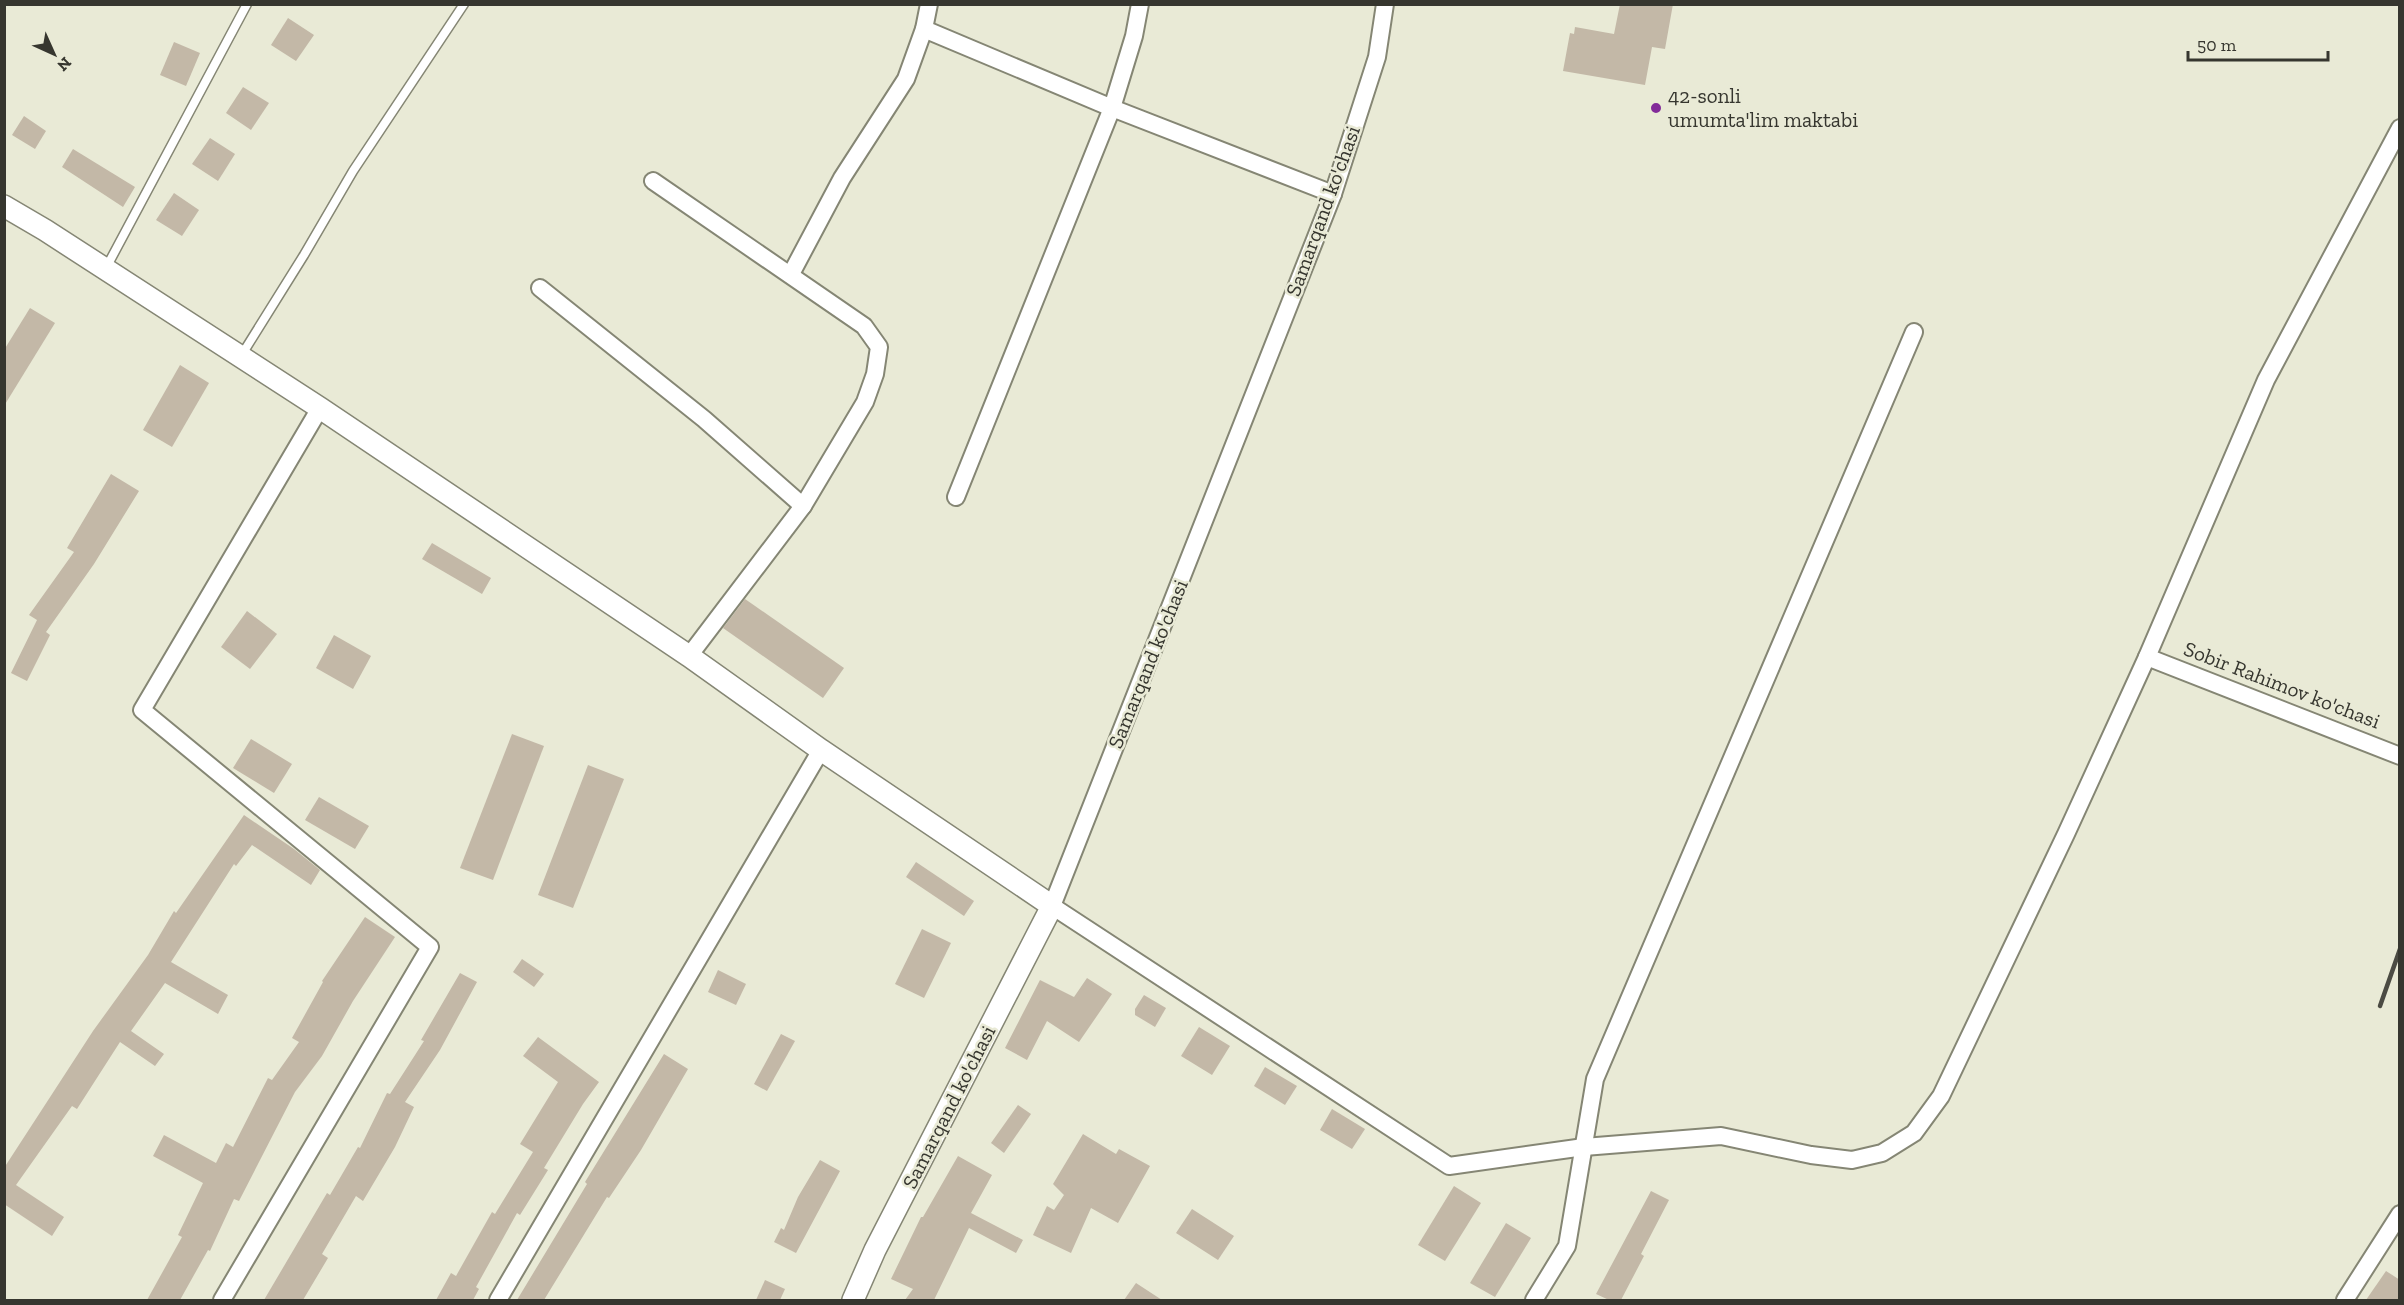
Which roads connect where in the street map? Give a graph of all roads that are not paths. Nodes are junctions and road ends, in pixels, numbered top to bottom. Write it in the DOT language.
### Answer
graph roads {
  1 [pos="247,4"];
  2 [pos="464,4"];
  3 [pos="929,4"];
  4 [pos="1140,4"];
  5 [pos="1385,4"];
  6 [pos="924,29"];
  7 [pos="1112,108"];
  8 [pos="2400,128"];
  9 [pos="653,180"];
  10 [pos="1333,194"];
  11 [pos="4,206"];
  12 [pos="105,269"];
  13 [pos="791,274"];
  14 [pos="540,288"];
  15 [pos="1914,332"];
  16 [pos="241,356"];
  17 [pos="320,408"];
  18 [pos="956,497"];
  19 [pos="803,506"];
  20 [pos="689,656"];
  21 [pos="2147,657"];
  22 [pos="821,750"];
  23 [pos="2400,756"];
  24 [pos="1052,906"];
  25 [pos="1584,1147"];
  26 [pos="2400,1214"];
  27 [pos="222,1300"];
  28 [pos="498,1300"];
  29 [pos="854,1300"];
  30 [pos="1534,1300"];
  31 [pos="2345,1300"];
  1 -- 12 [label="lane"];
  2 -- 16 [label="lane"];
  3 -- 6 [label="street"];
  4 -- 7 [label="street"];
  5 -- 10 [label="street, Samarqand ko'chasi"];
  6 -- 7 [label="street"];
  6 -- 13 [label="street"];
  7 -- 10 [label="street"];
  7 -- 18 [label="street"];
  8 -- 21 [label="street"];
  9 -- 13 [label="street"];
  10 -- 24 [label="street, Samarqand ko'chasi"];
  11 -- 12 [label="street"];
  12 -- 16 [label="street"];
  13 -- 19 [label="street"];
  14 -- 19 [label="street"];
  15 -- 25 [label="street"];
  16 -- 17 [label="street"];
  17 -- 20 [label="street"];
  17 -- 27 [label="street"];
  19 -- 20 [label="street"];
  20 -- 22 [label="street"];
  21 -- 23 [label="street, Sobir Rahimov ko'chasi"];
  21 -- 25 [label="street"];
  22 -- 24 [label="street"];
  22 -- 28 [label="street"];
  24 -- 25 [label="street"];
  24 -- 29 [label="street, Samarqand ko'chasi"];
  25 -- 30 [label="street"];
  26 -- 31 [label="street"];
}
